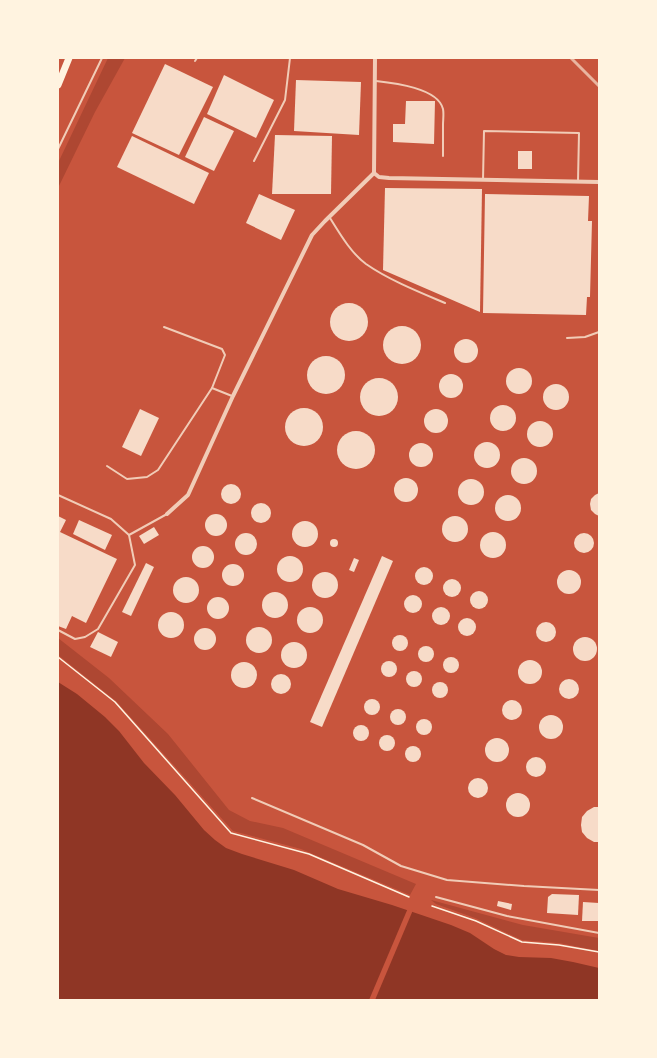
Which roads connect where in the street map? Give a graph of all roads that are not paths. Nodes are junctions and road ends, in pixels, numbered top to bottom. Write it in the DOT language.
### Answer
graph roads {
  1 [pos="69,58"];
  2 [pos="102,58"];
  3 [pos="197,58"];
  4 [pos="290,58"];
  5 [pos="375,58"];
  6 [pos="195,61"];
  7 [pos="376,81"];
  8 [pos="58,85"];
  9 [pos="58,149"];
  10 [pos="443,156"];
  11 [pos="254,161"];
  12 [pos="374,174"];
  13 [pos="483,180"];
  14 [pos="578,182"];
  15 [pos="599,182"];
  16 [pos="329,217"];
  17 [pos="445,303"];
  18 [pos="164,327"];
  19 [pos="599,332"];
  20 [pos="567,338"];
  21 [pos="212,388"];
  22 [pos="234,396"];
  23 [pos="107,466"];
  24 [pos="58,495"];
  25 [pos="167,514"];
  26 [pos="129,536"];
  27 [pos="58,630"];
  28 [pos="252,798"];
  29 [pos="599,890"];
  30 [pos="436,897"];
  31 [pos="599,933"];
  1 -- 8 [label="highway"];
  2 -- 9 [label="lane"];
  3 -- 6 [label="lane"];
  4 -- 11 [label="lane"];
  5 -- 7 [label="street"];
  7 -- 10 [label="lane"];
  7 -- 12 [label="street"];
  12 -- 13 [label="street"];
  12 -- 16 [label="street"];
  13 -- 14 [label="street"];
  13 -- 14 [label="lane"];
  14 -- 15 [label="street"];
  16 -- 17 [label="lane"];
  16 -- 22 [label="street"];
  18 -- 21 [label="lane"];
  19 -- 20 [label="lane"];
  21 -- 22 [label="lane"];
  21 -- 23 [label="lane"];
  22 -- 25 [label="street"];
  24 -- 26 [label="lane"];
  25 -- 26 [label="lane"];
  26 -- 27 [label="lane"];
  28 -- 29 [label="lane"];
  30 -- 31 [label="lane"];
}
